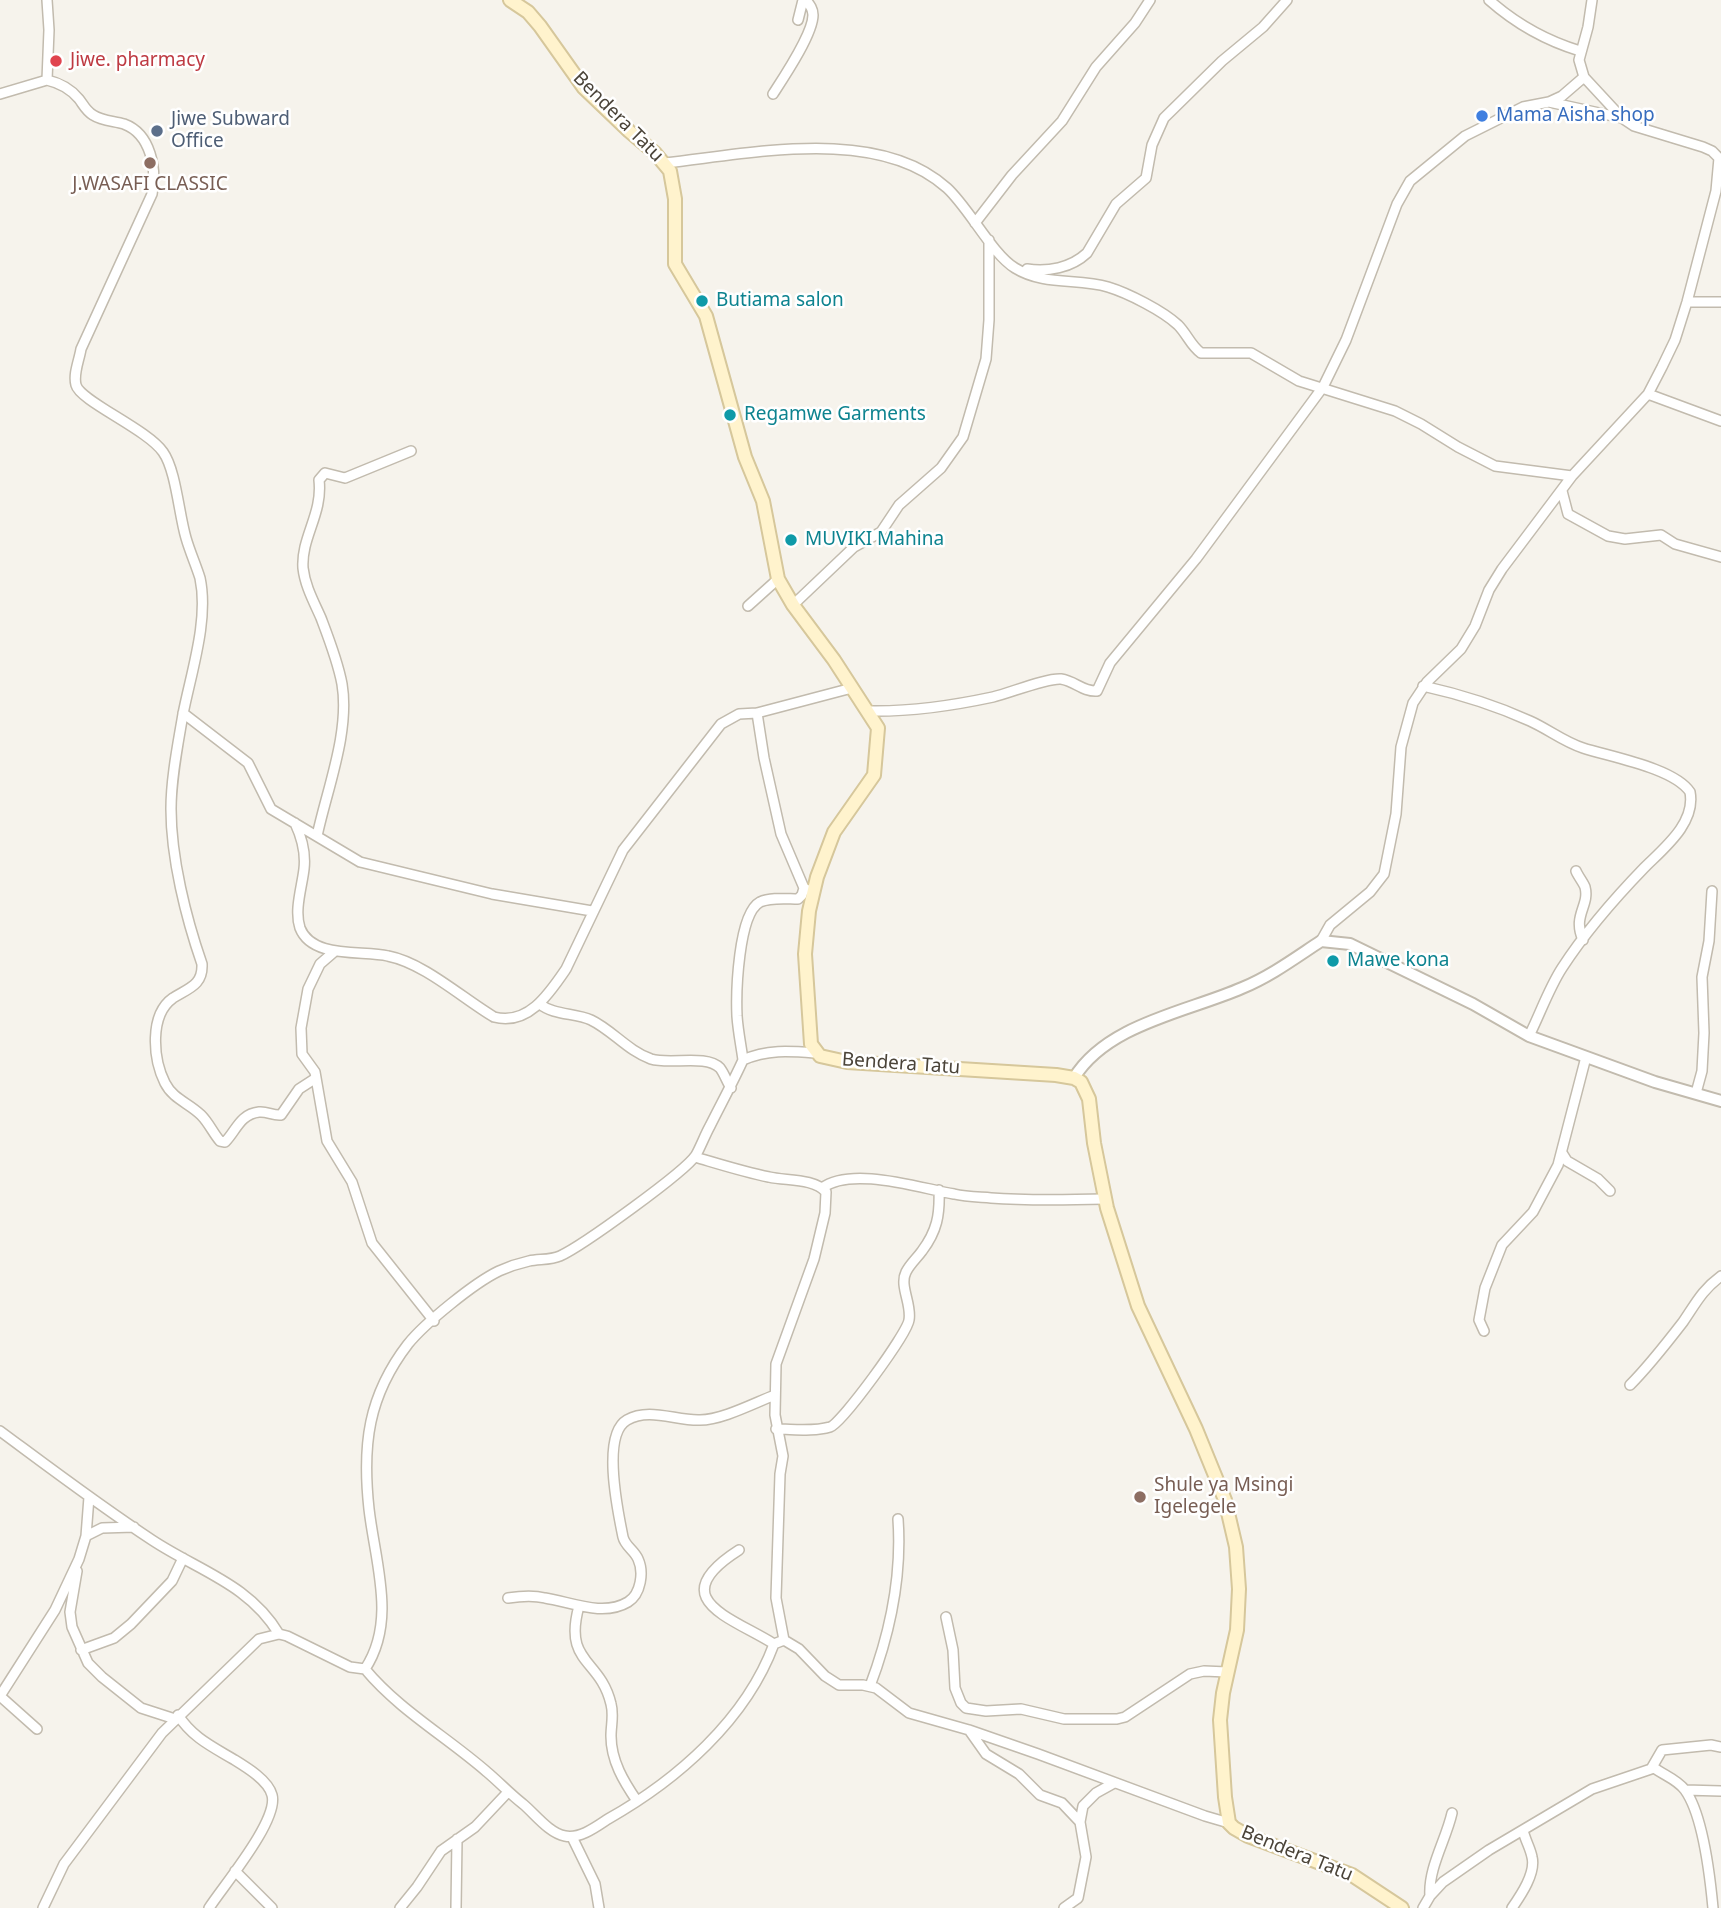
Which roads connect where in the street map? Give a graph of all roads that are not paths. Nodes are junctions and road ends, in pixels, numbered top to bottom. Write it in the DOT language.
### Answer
graph roads {
  1 [pos="47,0"];
  2 [pos="510,0"];
  3 [pos="804,0"];
  4 [pos="1150,0"];
  5 [pos="1287,0"];
  6 [pos="1489,0"];
  7 [pos="1592,0"];
  8 [pos="798,20"];
  9 [pos="1580,51"];
  10 [pos="1584,77"];
  11 [pos="47,80"];
  12 [pos="1,94"];
  13 [pos="772,94"];
  14 [pos="1549,102"];
  15 [pos="1622,118"];
  16 [pos="1717,152"];
  17 [pos="665,163"];
  18 [pos="1718,191"];
  19 [pos="975,223"];
  20 [pos="989,240"];
  21 [pos="1014,268"];
  22 [pos="1687,302"];
  23 [pos="1721,302"];
  24 [pos="1323,387"];
  25 [pos="1648,394"];
  26 [pos="1721,421"];
  27 [pos="411,451"];
  28 [pos="1572,476"];
  29 [pos="1562,491"];
  30 [pos="1721,557"];
  31 [pos="778,579"];
  32 [pos="793,604"];
  33 [pos="748,606"];
  34 [pos="1423,686"];
  35 [pos="852,688"];
  36 [pos="868,711"];
  37 [pos="183,713"];
  38 [pos="758,713"];
  39 [pos="295,823"];
  40 [pos="317,835"];
  41 [pos="1576,871"];
  42 [pos="808,890"];
  43 [pos="1712,891"];
  44 [pos="592,911"];
  45 [pos="1583,940"];
  46 [pos="1321,941"];
  47 [pos="335,951"];
  48 [pos="540,1004"];
  49 [pos="1529,1036"];
  50 [pos="816,1053"];
  51 [pos="1586,1057"];
  52 [pos="743,1060"];
  53 [pos="316,1078"];
  54 [pos="1074,1078"];
  55 [pos="731,1088"];
  56 [pos="1696,1093"];
  57 [pos="1721,1101"];
  58 [pos="1562,1153"];
  59 [pos="695,1157"];
  60 [pos="822,1188"];
  61 [pos="939,1191"];
  62 [pos="1611,1191"];
  63 [pos="1105,1199"];
  64 [pos="1721,1276"];
  65 [pos="434,1321"];
  66 [pos="1483,1331"];
  67 [pos="1630,1385"];
  68 [pos="775,1395"];
  69 [pos="776,1429"];
  70 [pos="0,1431"];
  71 [pos="89,1497"];
  72 [pos="898,1519"];
  73 [pos="134,1528"];
  74 [pos="86,1536"];
  75 [pos="739,1550"];
  76 [pos="183,1558"];
  77 [pos="79,1559"];
  78 [pos="508,1598"];
  79 [pos="579,1606"];
  80 [pos="946,1617"];
  81 [pos="279,1634"];
  82 [pos="784,1640"];
  83 [pos="774,1644"];
  84 [pos="81,1650"];
  85 [pos="365,1669"];
  86 [pos="1227,1672"];
  87 [pos="3,1684"];
  88 [pos="870,1685"];
  89 [pos="177,1717"];
  90 [pos="37,1729"];
  91 [pos="969,1730"];
  92 [pos="1721,1747"];
  93 [pos="1653,1767"];
  94 [pos="1114,1783"];
  95 [pos="1685,1790"];
  96 [pos="1721,1791"];
  97 [pos="508,1792"];
  98 [pos="637,1801"];
  99 [pos="1452,1813"];
  100 [pos="1080,1822"];
  101 [pos="1229,1822"];
  102 [pos="1523,1830"];
  103 [pos="572,1837"];
  104 [pos="457,1839"];
  105 [pos="234,1871"];
  106 [pos="1430,1896"];
  107 [pos="43,1908"];
  108 [pos="209,1908"];
  109 [pos="272,1908"];
  110 [pos="400,1908"];
  111 [pos="456,1908"];
  112 [pos="599,1908"];
  113 [pos="1065,1908"];
  114 [pos="1402,1908"];
  115 [pos="1423,1908"];
  116 [pos="1513,1908"];
  117 [pos="1713,1908"];
  1 -- 11 [label="street"];
  2 -- 17 [label="main road, Bendera Tatu"];
  3 -- 8 [label="street"];
  3 -- 13 [label="street"];
  4 -- 19 [label="street"];
  5 -- 21 [label="street"];
  6 -- 9 [label="street"];
  7 -- 9 [label="street"];
  9 -- 10 [label="street"];
  10 -- 14 [label="street"];
  10 -- 15 [label="street"];
  11 -- 12 [label="street"];
  11 -- 37 [label="street"];
  14 -- 15 [label="street"];
  14 -- 24 [label="street"];
  15 -- 16 [label="street"];
  16 -- 18 [label="street"];
  17 -- 19 [label="street"];
  17 -- 31 [label="main road, Bendera Tatu"];
  18 -- 22 [label="street"];
  19 -- 20 [label="street"];
  20 -- 21 [label="street"];
  20 -- 32 [label="street"];
  21 -- 24 [label="street"];
  22 -- 23 [label="street"];
  22 -- 25 [label="street"];
  24 -- 28 [label="street"];
  24 -- 36 [label="street"];
  25 -- 26 [label="street"];
  25 -- 28 [label="street"];
  27 -- 40 [label="street"];
  28 -- 29 [label="street"];
  29 -- 30 [label="street"];
  29 -- 34 [label="street"];
  31 -- 32 [label="main road, Bendera Tatu"];
  31 -- 33 [label="street"];
  32 -- 35 [label="main road, Bendera Tatu"];
  34 -- 45 [label="street"];
  34 -- 46 [label="street"];
  35 -- 36 [label="main road, Bendera Tatu"];
  35 -- 38 [label="street"];
  36 -- 42 [label="main road, Bendera Tatu"];
  37 -- 39 [label="street"];
  37 -- 53 [label="street"];
  38 -- 42 [label="street"];
  38 -- 44 [label="street"];
  39 -- 40 [label="street"];
  39 -- 47 [label="street"];
  40 -- 44 [label="street"];
  41 -- 45 [label="street"];
  42 -- 50 [label="main road, Bendera Tatu"];
  42 -- 52 [label="street"];
  43 -- 56 [label="street"];
  44 -- 48 [label="street"];
  45 -- 49 [label="street"];
  46 -- 49 [label="street"];
  46 -- 54 [label="street"];
  47 -- 48 [label="street"];
  47 -- 53 [label="street"];
  48 -- 55 [label="street"];
  49 -- 51 [label="street"];
  50 -- 52 [label="street"];
  50 -- 54 [label="main road, Bendera Tatu"];
  51 -- 56 [label="street"];
  51 -- 58 [label="street"];
  52 -- 55 [label="street"];
  53 -- 65 [label="street"];
  54 -- 63 [label="main road, Bendera Tatu"];
  55 -- 59 [label="street"];
  56 -- 57 [label="street"];
  58 -- 62 [label="street"];
  58 -- 66 [label="street"];
  59 -- 60 [label="street"];
  59 -- 65 [label="street"];
  60 -- 61 [label="street"];
  60 -- 68 [label="street"];
  61 -- 63 [label="street"];
  61 -- 69 [label="street"];
  63 -- 86 [label="main road, Bendera Tatu"];
  64 -- 67 [label="street"];
  65 -- 85 [label="street"];
  68 -- 69 [label="street"];
  68 -- 79 [label="street"];
  69 -- 82 [label="street"];
  70 -- 71 [label="street"];
  71 -- 73 [label="street"];
  71 -- 74 [label="street"];
  72 -- 88 [label="street"];
  73 -- 74 [label="street"];
  73 -- 76 [label="street"];
  74 -- 77 [label="street"];
  75 -- 83 [label="street"];
  76 -- 81 [label="street"];
  76 -- 84 [label="street"];
  77 -- 84 [label="street"];
  77 -- 87 [label="street"];
  78 -- 79 [label="street"];
  79 -- 98 [label="street"];
  80 -- 86 [label="street"];
  81 -- 85 [label="street"];
  81 -- 89 [label="street"];
  82 -- 83 [label="street"];
  82 -- 88 [label="street"];
  83 -- 98 [label="street"];
  84 -- 89 [label="street"];
  85 -- 97 [label="street"];
  86 -- 101 [label="main road, Bendera Tatu"];
  87 -- 90 [label="street"];
  88 -- 91 [label="street"];
  89 -- 105 [label="street"];
  89 -- 107 [label="street"];
  91 -- 94 [label="street"];
  91 -- 100 [label="street"];
  92 -- 93 [label="street"];
  93 -- 95 [label="street"];
  93 -- 102 [label="street"];
  94 -- 100 [label="street"];
  94 -- 101 [label="street"];
  95 -- 96 [label="street"];
  95 -- 117 [label="street"];
  97 -- 103 [label="street"];
  97 -- 104 [label="street"];
  98 -- 103 [label="street"];
  99 -- 106 [label="street"];
  100 -- 113 [label="street"];
  101 -- 114 [label="main road, Bendera Tatu"];
  102 -- 106 [label="street"];
  102 -- 116 [label="street"];
  103 -- 112 [label="street"];
  104 -- 110 [label="street"];
  104 -- 111 [label="street"];
  105 -- 108 [label="street"];
  105 -- 109 [label="street"];
  106 -- 115 [label="street"];
}
